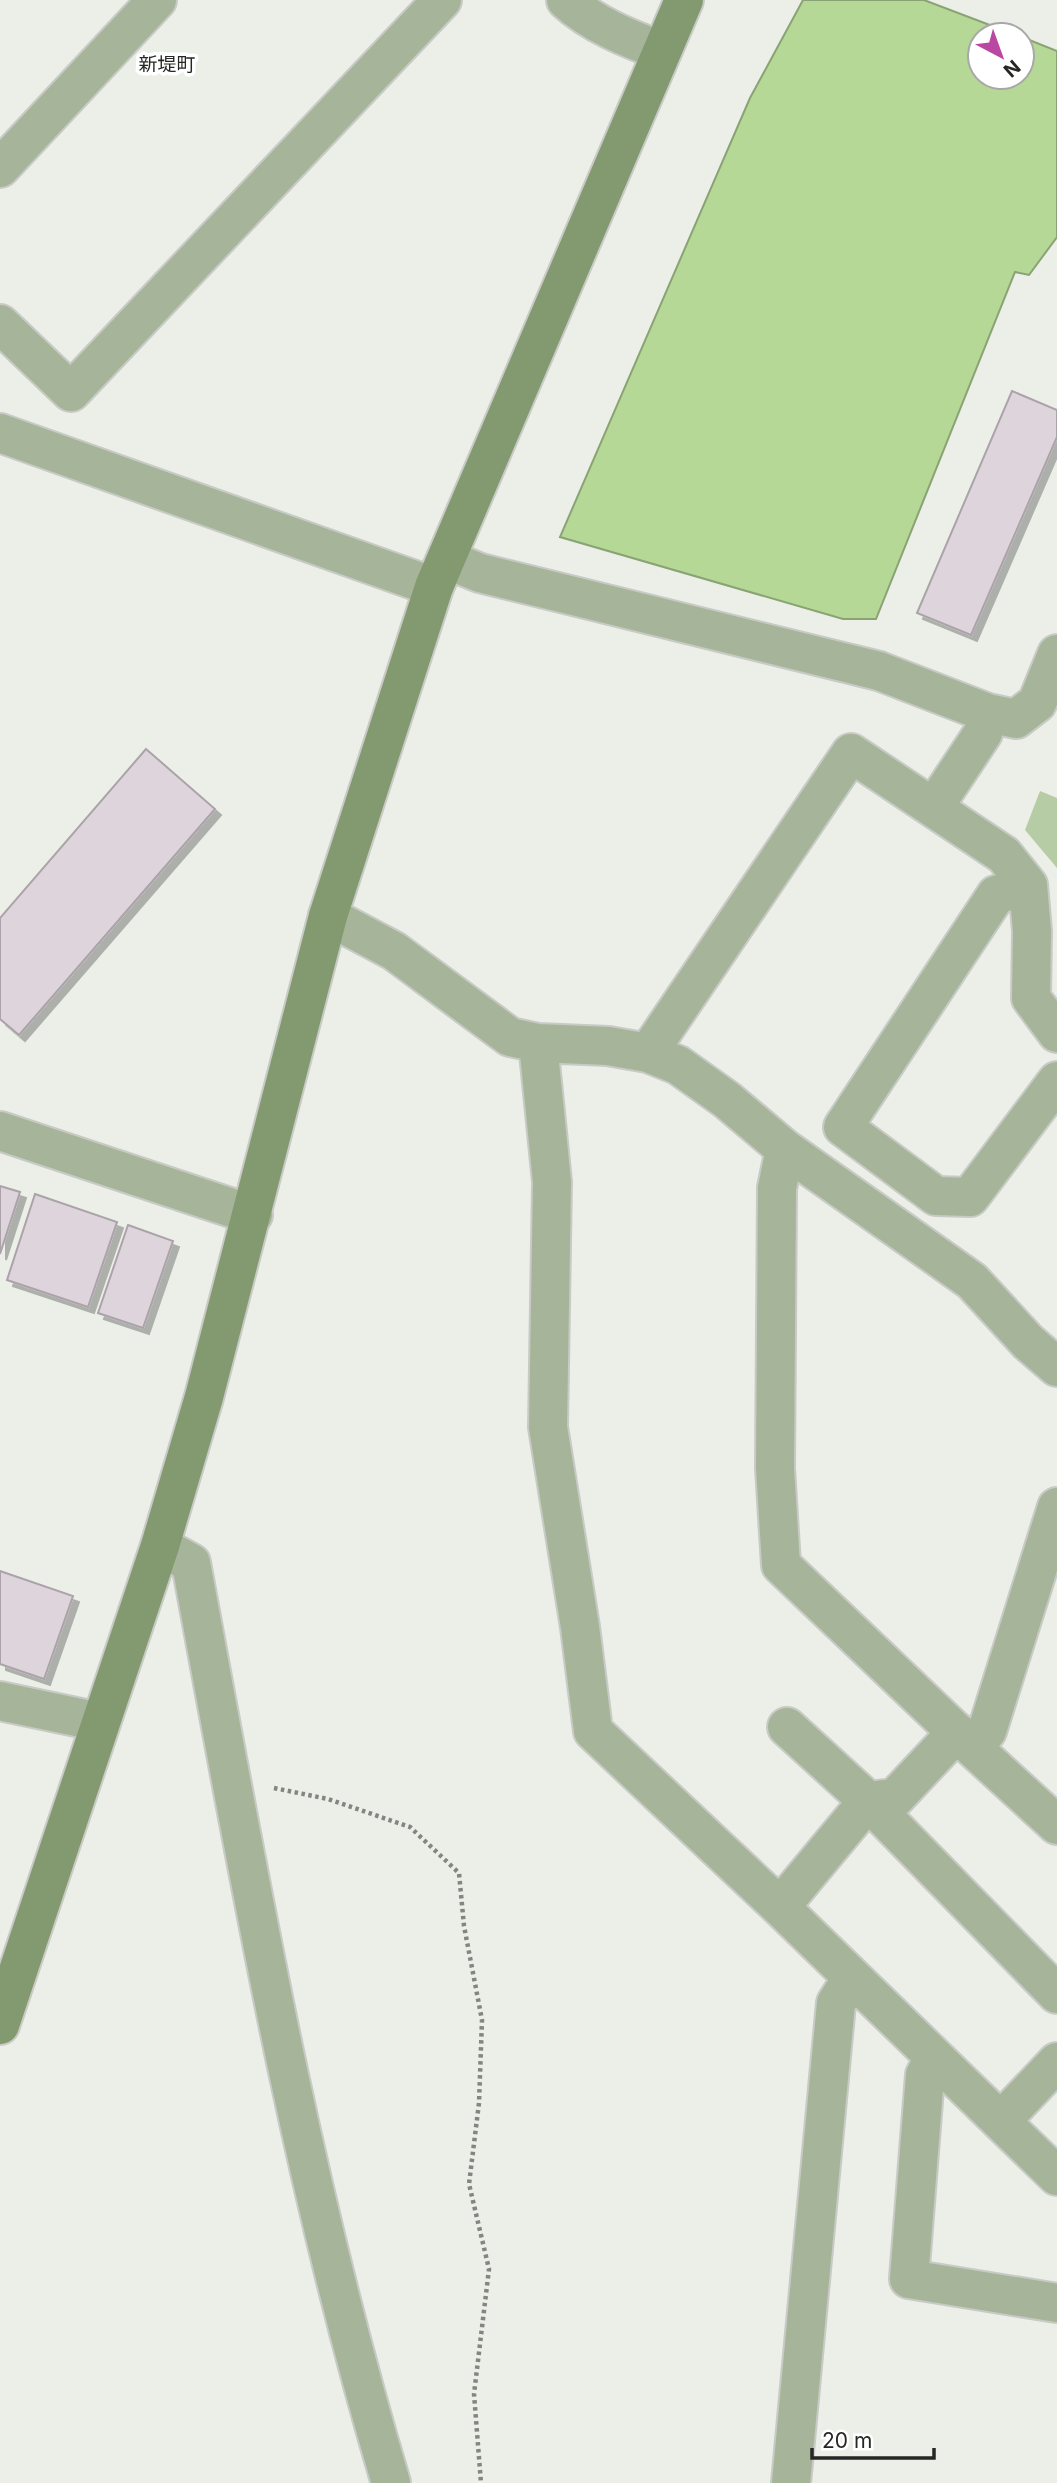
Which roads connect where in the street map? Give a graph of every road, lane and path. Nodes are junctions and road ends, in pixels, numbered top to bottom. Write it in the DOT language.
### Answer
graph roads {
  1 [pos="157,0"];
  2 [pos="442,0"];
  3 [pos="566,0"];
  4 [pos="684,0"];
  5 [pos="662,51"];
  6 [pos="0,168"];
  7 [pos="0,324"];
  8 [pos="0,433"];
  9 [pos="440,573"];
  10 [pos="1057,654"];
  11 [pos="988,713"];
  12 [pos="934,807"];
  13 [pos="1028,885"];
  14 [pos="328,916"];
  15 [pos="1057,1032"];
  16 [pos="538,1043"];
  17 [pos="648,1053"];
  18 [pos="1057,1081"];
  19 [pos="0,1131"];
  20 [pos="785,1149"];
  21 [pos="253,1215"];
  22 [pos="1057,1367"];
  23 [pos="1057,1507"];
  24 [pos="160,1546"];
  25 [pos="0,1700"];
  26 [pos="100,1722"];
  27 [pos="787,1727"];
  28 [pos="965,1740"];
  29 [pos="231,1777"];
  30 [pos="867,1801"];
  31 [pos="1057,1825"];
  32 [pos="780,1907"];
  33 [pos="852,1978"];
  34 [pos="1057,1994"];
  35 [pos="0,2025"];
  36 [pos="934,2058"];
  37 [pos="1057,2062"];
  38 [pos="1000,2121"];
  39 [pos="1057,2176"];
  40 [pos="1057,2303"];
  41 [pos="391,2483"];
  42 [pos="481,2483"];
  43 [pos="791,2483"];
  1 -- 6 [label="street"];
  2 -- 7 [label="street"];
  3 -- 5 [label="street"];
  4 -- 5 [label="street"];
  5 -- 9 [label="street"];
  8 -- 9 [label="street"];
  9 -- 11 [label="street"];
  9 -- 14 [label="street"];
  10 -- 11 [label="street"];
  11 -- 12 [label="street"];
  12 -- 13 [label="street"];
  12 -- 17 [label="street"];
  13 -- 15 [label="street"];
  13 -- 18 [label="street"];
  14 -- 16 [label="street"];
  14 -- 21 [label="street"];
  16 -- 17 [label="street"];
  16 -- 32 [label="street"];
  17 -- 20 [label="street"];
  19 -- 21 [label="street"];
  20 -- 22 [label="street"];
  20 -- 28 [label="street"];
  21 -- 24 [label="street"];
  23 -- 28 [label="street"];
  24 -- 26 [label="street"];
  24 -- 29 [label="street"];
  25 -- 26 [label="street"];
  26 -- 35 [label="street"];
  27 -- 30 [label="street"];
  28 -- 30 [label="street"];
  28 -- 31 [label="street"];
  29 -- 41 [label="street"];
  29 -- 42 [label="path"];
  30 -- 32 [label="street"];
  30 -- 34 [label="street"];
  32 -- 33 [label="street"];
  33 -- 36 [label="street"];
  33 -- 43 [label="street"];
  36 -- 38 [label="street"];
  36 -- 40 [label="street"];
  37 -- 38 [label="street"];
  38 -- 39 [label="street"];
}
